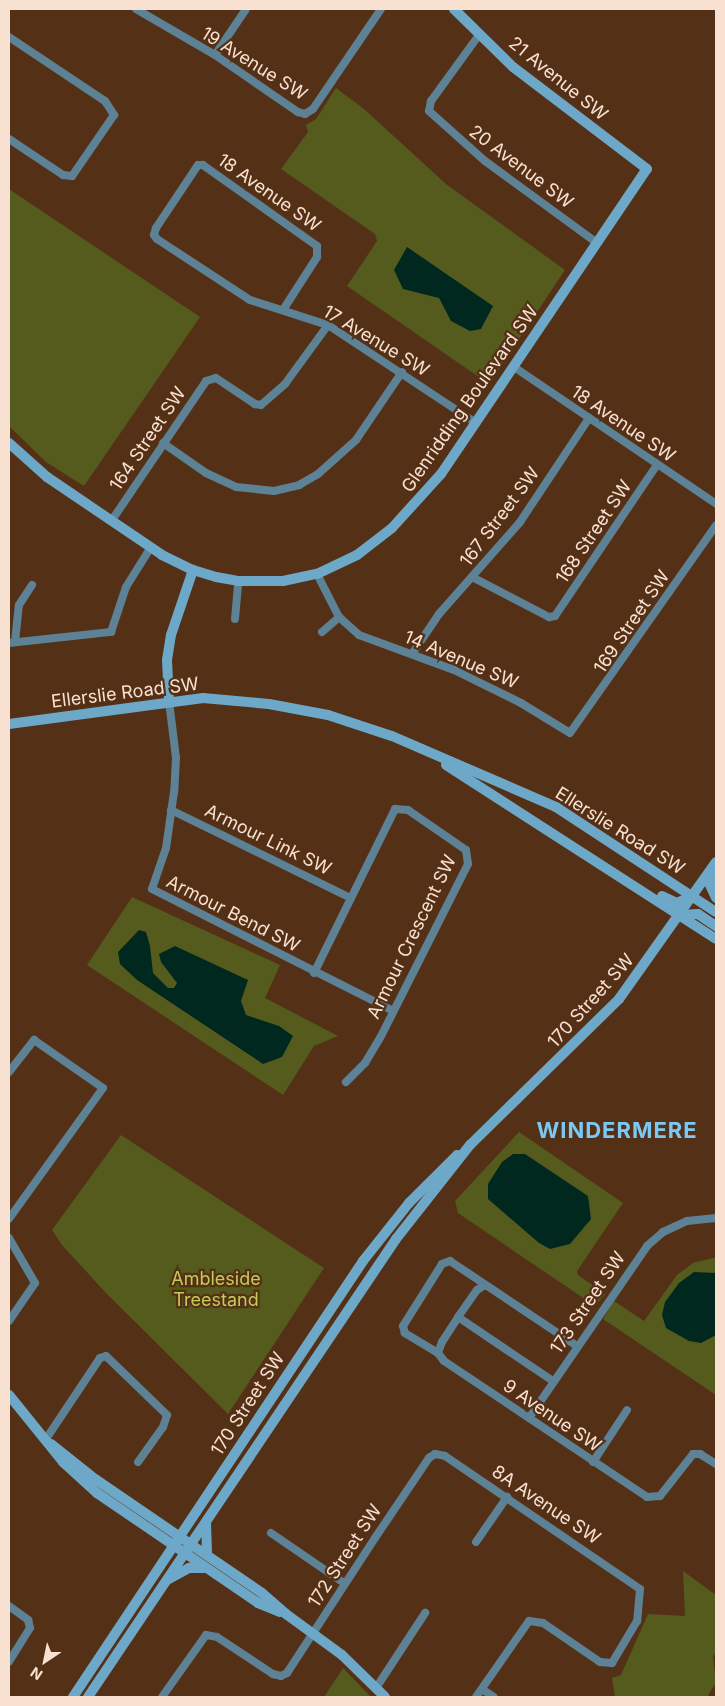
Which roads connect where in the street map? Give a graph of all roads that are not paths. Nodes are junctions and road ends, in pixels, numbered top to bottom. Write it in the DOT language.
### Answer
graph roads {
  1 [pos="136,9"];
  2 [pos="246,9"];
  3 [pos="381,9"];
  4 [pos="454,9"];
  5 [pos="480,35"];
  6 [pos="9,36"];
  7 [pos="215,55"];
  8 [pos="9,139"];
  9 [pos="203,165"];
  10 [pos="647,169"];
  11 [pos="597,243"];
  12 [pos="283,310"];
  13 [pos="328,326"];
  14 [pos="514,367"];
  15 [pos="402,372"];
  16 [pos="589,418"];
  17 [pos="476,423"];
  18 [pos="163,444"];
  19 [pos="9,446"];
  20 [pos="657,465"];
  21 [pos="716,504"];
  22 [pos="112,520"];
  23 [pos="716,525"];
  24 [pos="151,546"];
  25 [pos="193,570"];
  26 [pos="317,574"];
  27 [pos="474,578"];
  28 [pos="238,581"];
  29 [pos="32,585"];
  30 [pos="339,617"];
  31 [pos="234,619"];
  32 [pos="322,632"];
  33 [pos="12,643"];
  34 [pos="412,654"];
  35 [pos="169,701"];
  36 [pos="9,724"];
  37 [pos="570,733"];
  38 [pos="419,748"];
  39 [pos="171,810"];
  40 [pos="557,834"];
  41 [pos="715,864"];
  42 [pos="693,896"];
  43 [pos="351,898"];
  44 [pos="716,898"];
  45 [pos="716,912"];
  46 [pos="680,915"];
  47 [pos="716,926"];
  48 [pos="716,939"];
  49 [pos="314,972"];
  50 [pos="393,1012"];
  51 [pos="9,1072"];
  52 [pos="346,1082"];
  53 [pos="470,1145"];
  54 [pos="716,1218"];
  55 [pos="9,1219"];
  56 [pos="9,1238"];
  57 [pos="485,1285"];
  58 [pos="458,1317"];
  59 [pos="9,1321"];
  60 [pos="577,1346"];
  61 [pos="438,1353"];
  62 [pos="553,1381"];
  63 [pos="9,1395"];
  64 [pos="628,1410"];
  65 [pos="529,1418"];
  66 [pos="48,1441"];
  67 [pos="435,1454"];
  68 [pos="138,1462"];
  69 [pos="593,1462"];
  70 [pos="716,1464"];
  71 [pos="507,1497"];
  72 [pos="206,1521"];
  73 [pos="271,1533"];
  74 [pos="180,1536"];
  75 [pos="476,1542"];
  76 [pos="191,1544"];
  77 [pos="174,1546"];
  78 [pos="184,1553"];
  79 [pos="207,1554"];
  80 [pos="207,1569"];
  81 [pos="166,1580"];
  82 [pos="344,1583"];
  83 [pos="9,1606"];
  84 [pos="425,1613"];
  85 [pos="286,1614"];
  86 [pos="313,1633"];
  87 [pos="9,1662"];
  88 [pos="376,1688"];
  89 [pos="482,1689"];
  90 [pos="73,1697"];
  91 [pos="88,1697"];
  92 [pos="162,1697"];
  93 [pos="384,1697"];
  94 [pos="476,1697"];
  95 [pos="494,1697"];
  1 -- 7 [label="street, 19 Avenue SW"];
  2 -- 7 [label="street"];
  3 -- 7 [label="street, 19 Avenue SW"];
  4 -- 5 [label="main road, 21 Avenue SW"];
  5 -- 10 [label="main road, 21 Avenue SW"];
  5 -- 11 [label="street, 20 Avenue SW"];
  6 -- 8 [label="street"];
  9 -- 12 [label="street, 18 Avenue SW"];
  9 -- 12 [label="street, 17 Avenue SW"];
  10 -- 11 [label="main road, Glenridding Boulevard SW"];
  11 -- 14 [label="main road, Glenridding Boulevard SW"];
  12 -- 13 [label="street, 17 Avenue SW"];
  13 -- 15 [label="street, 17 Avenue SW"];
  13 -- 18 [label="street, 164 Street SW"];
  14 -- 16 [label="street, 18 Avenue SW"];
  14 -- 17 [label="main road, Glenridding Boulevard SW"];
  15 -- 17 [label="street, 17 Avenue SW"];
  15 -- 18 [label="street"];
  16 -- 20 [label="street, 18 Avenue SW"];
  16 -- 27 [label="street, 167 Street SW"];
  17 -- 26 [label="main road, Glenridding Boulevard SW"];
  18 -- 22 [label="street, 164 Street SW"];
  19 -- 22 [label="main road, Glenridding Boulevard SW"];
  20 -- 21 [label="street, 18 Avenue SW"];
  20 -- 27 [label="street, 168 Street SW"];
  22 -- 24 [label="main road, Glenridding Boulevard SW"];
  23 -- 37 [label="street, 169 Street SW"];
  24 -- 25 [label="main road, Glenridding Boulevard SW"];
  24 -- 33 [label="street"];
  25 -- 28 [label="main road, Glenridding Boulevard SW"];
  25 -- 35 [label="main road"];
  26 -- 28 [label="main road, Glenridding Boulevard SW"];
  26 -- 30 [label="street, 14 Avenue SW"];
  27 -- 34 [label="street, 167 Street SW"];
  28 -- 31 [label="street"];
  29 -- 33 [label="street"];
  30 -- 32 [label="street"];
  30 -- 34 [label="street, 14 Avenue SW"];
  34 -- 37 [label="street, 14 Avenue SW"];
  35 -- 36 [label="main road, Ellerslie Road SW"];
  35 -- 38 [label="main road, Ellerslie Road SW"];
  35 -- 39 [label="street, Armour Bend SW"];
  38 -- 40 [label="main road, Ellerslie Road SW"];
  38 -- 42 [label="main road, Ellerslie Road SW"];
  39 -- 43 [label="street, Armour Link SW"];
  39 -- 49 [label="street, Armour Bend SW"];
  40 -- 42 [label="main road"];
  40 -- 46 [label="main road, Ellerslie Road SW"];
  41 -- 42 [label="main road, 170 Street SW"];
  41 -- 44 [label="main road"];
  42 -- 45 [label="main road, Ellerslie Road SW"];
  42 -- 46 [label="main road, 170 Street SW"];
  43 -- 49 [label="street, Armour Crescent SW"];
  43 -- 50 [label="street, Armour Crescent SW"];
  46 -- 47 [label="main road"];
  46 -- 48 [label="main road, Ellerslie Road SW"];
  46 -- 53 [label="main road, 170 Street SW"];
  49 -- 50 [label="street, Armour Bend SW"];
  50 -- 52 [label="street, Armour Crescent SW"];
  51 -- 55 [label="street"];
  53 -- 72 [label="main road, 170 Street SW"];
  53 -- 74 [label="main road, 170 Street SW"];
  54 -- 60 [label="street, 173 Street SW"];
  56 -- 59 [label="street"];
  57 -- 58 [label="street"];
  57 -- 60 [label="street"];
  57 -- 61 [label="street, 9 Avenue SW"];
  58 -- 61 [label="street"];
  58 -- 62 [label="street"];
  60 -- 62 [label="street, 173 Street SW"];
  61 -- 65 [label="street, 9 Avenue SW"];
  62 -- 65 [label="street, 173 Street SW"];
  63 -- 66 [label="main road"];
  64 -- 69 [label="street"];
  65 -- 69 [label="street, 9 Avenue SW"];
  66 -- 68 [label="street"];
  66 -- 74 [label="main road"];
  66 -- 77 [label="main road"];
  67 -- 71 [label="street, 8A Avenue SW"];
  67 -- 82 [label="street, 172 Street SW"];
  69 -- 70 [label="street, 9 Avenue SW"];
  71 -- 75 [label="street"];
  71 -- 89 [label="street, 8A Avenue SW"];
  72 -- 76 [label="main road, 170 Street SW"];
  72 -- 79 [label="main road"];
  73 -- 82 [label="street"];
  74 -- 76 [label="main road"];
  74 -- 77 [label="main road, 170 Street SW"];
  76 -- 78 [label="main road, 170 Street SW"];
  76 -- 79 [label="main road"];
  77 -- 78 [label="main road"];
  77 -- 90 [label="main road, 170 Street SW"];
  78 -- 80 [label="main road"];
  78 -- 81 [label="main road, 170 Street SW"];
  79 -- 85 [label="main road"];
  80 -- 81 [label="main road"];
  80 -- 85 [label="main road"];
  81 -- 91 [label="main road, 170 Street SW"];
  82 -- 86 [label="street, 172 Street SW"];
  83 -- 87 [label="street"];
  84 -- 88 [label="street"];
  85 -- 86 [label="main road"];
  86 -- 88 [label="main road"];
  86 -- 92 [label="street, 172 Street SW"];
  88 -- 93 [label="main road"];
  89 -- 94 [label="street"];
  89 -- 95 [label="street"];
}
